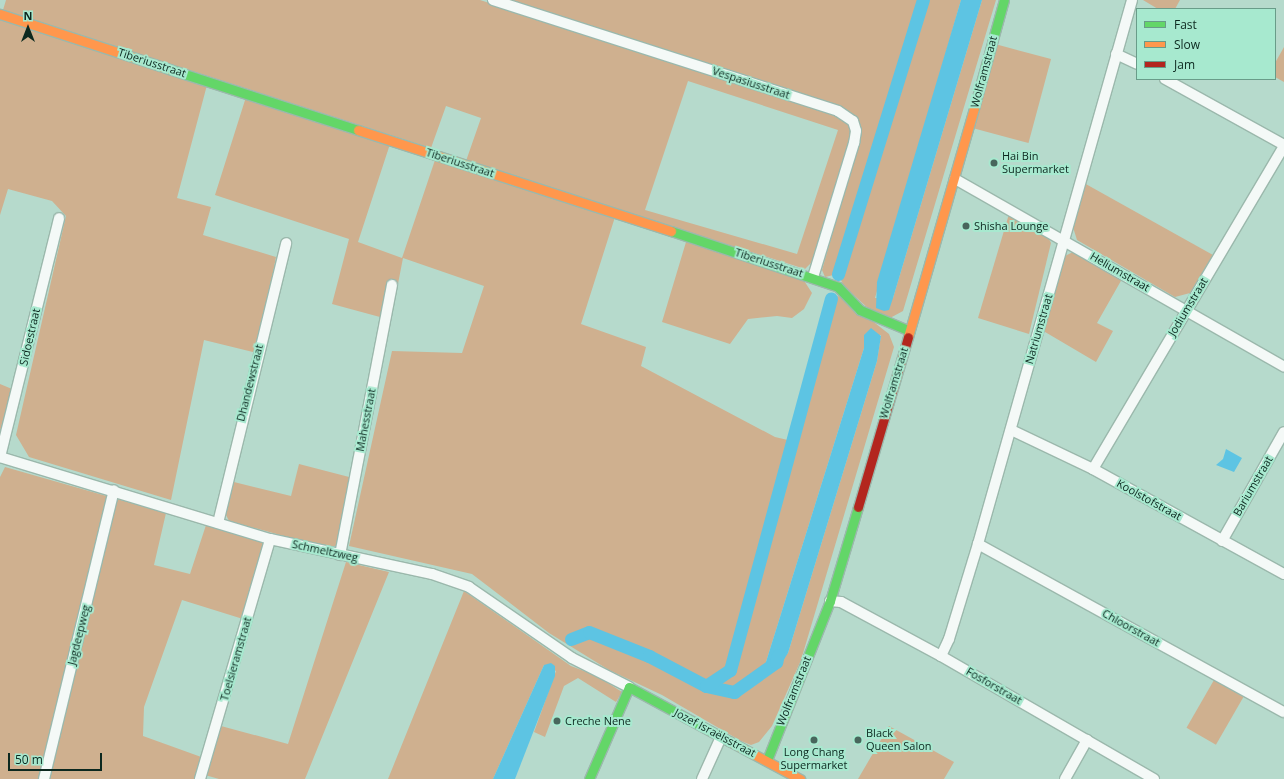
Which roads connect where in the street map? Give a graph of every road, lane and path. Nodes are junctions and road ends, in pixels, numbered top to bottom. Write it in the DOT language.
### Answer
graph roads {
  1 [pos="493,0"];
  2 [pos="1004,0"];
  3 [pos="1132,0"];
  4 [pos="0,14"];
  5 [pos="1116,54"];
  6 [pos="1136,64"];
  7 [pos="1167,80"];
  8 [pos="1284,145"];
  9 [pos="955,179"];
  10 [pos="59,218"];
  11 [pos="1064,239"];
  12 [pos="286,243"];
  13 [pos="813,277"];
  14 [pos="392,285"];
  15 [pos="1186,310"];
  16 [pos="910,331"];
  17 [pos="1284,367"];
  18 [pos="1011,430"];
  19 [pos="1284,432"];
  20 [pos="0,457"];
  21 [pos="1093,469"];
  22 [pos="114,490"];
  23 [pos="218,523"];
  24 [pos="270,539"];
  25 [pos="1222,541"];
  26 [pos="978,544"];
  27 [pos="340,555"];
  28 [pos="1284,574"];
  29 [pos="830,601"];
  30 [pos="941,656"];
  31 [pos="629,687"];
  32 [pos="1284,712"];
  33 [pos="721,737"];
  34 [pos="1087,740"];
  35 [pos="767,760"];
  36 [pos="44,779"];
  37 [pos="200,779"];
  38 [pos="589,779"];
  39 [pos="702,779"];
  40 [pos="800,779"];
  41 [pos="1065,779"];
  42 [pos="1154,779"];
  1 -- 13 [label="street, Vespasiusstraat"];
  2 -- 9 [label="street, Wolframstraat"];
  3 -- 5 [label="street, Natriumstraat"];
  4 -- 13 [label="street, Tiberiusstraat"];
  5 -- 6 [label="street"];
  5 -- 11 [label="street, Natriumstraat"];
  7 -- 8 [label="street"];
  8 -- 15 [label="street, Jodiumstraat"];
  9 -- 11 [label="street, Heliumstraat"];
  9 -- 16 [label="street, Wolframstraat"];
  10 -- 20 [label="street, Sidoestraat"];
  11 -- 15 [label="street, Heliumstraat"];
  11 -- 18 [label="street, Natriumstraat"];
  12 -- 23 [label="street, Dhandewstraat"];
  13 -- 16 [label="street, Tiberiusstraat"];
  14 -- 27 [label="street, Mahesstraat"];
  15 -- 17 [label="street, Heliumstraat"];
  15 -- 21 [label="street, Jodiumstraat"];
  16 -- 29 [label="street, Wolframstraat"];
  18 -- 21 [label="street, Koolstofstraat"];
  18 -- 26 [label="street, Natriumstraat"];
  19 -- 25 [label="street, Bariumstraat"];
  20 -- 22 [label="street, Schmeltzweg"];
  21 -- 25 [label="street, Koolstofstraat"];
  22 -- 23 [label="street, Schmeltzweg"];
  22 -- 36 [label="street, Jagdeepweg"];
  23 -- 24 [label="street, Schmeltzweg"];
  24 -- 27 [label="street, Schmeltzweg"];
  24 -- 37 [label="street, Toelsieramstraat"];
  25 -- 28 [label="street, Koolstofstraat"];
  26 -- 30 [label="street, Natriumstraat"];
  26 -- 32 [label="street, Chloorstraat"];
  27 -- 31 [label="street, Schmeltzweg"];
  29 -- 30 [label="street, Fosforstraat"];
  29 -- 35 [label="street, Wolframstraat"];
  30 -- 34 [label="street, Fosforstraat"];
  31 -- 33 [label="street, Jozef Israëlsstraat"];
  31 -- 38 [label="street"];
  33 -- 35 [label="street, Jozef Israëlsstraat"];
  33 -- 39 [label="street"];
  34 -- 41 [label="street"];
  34 -- 42 [label="street, Fosforstraat"];
  35 -- 40 [label="street, Jozef Israëlsstraat"];
}
